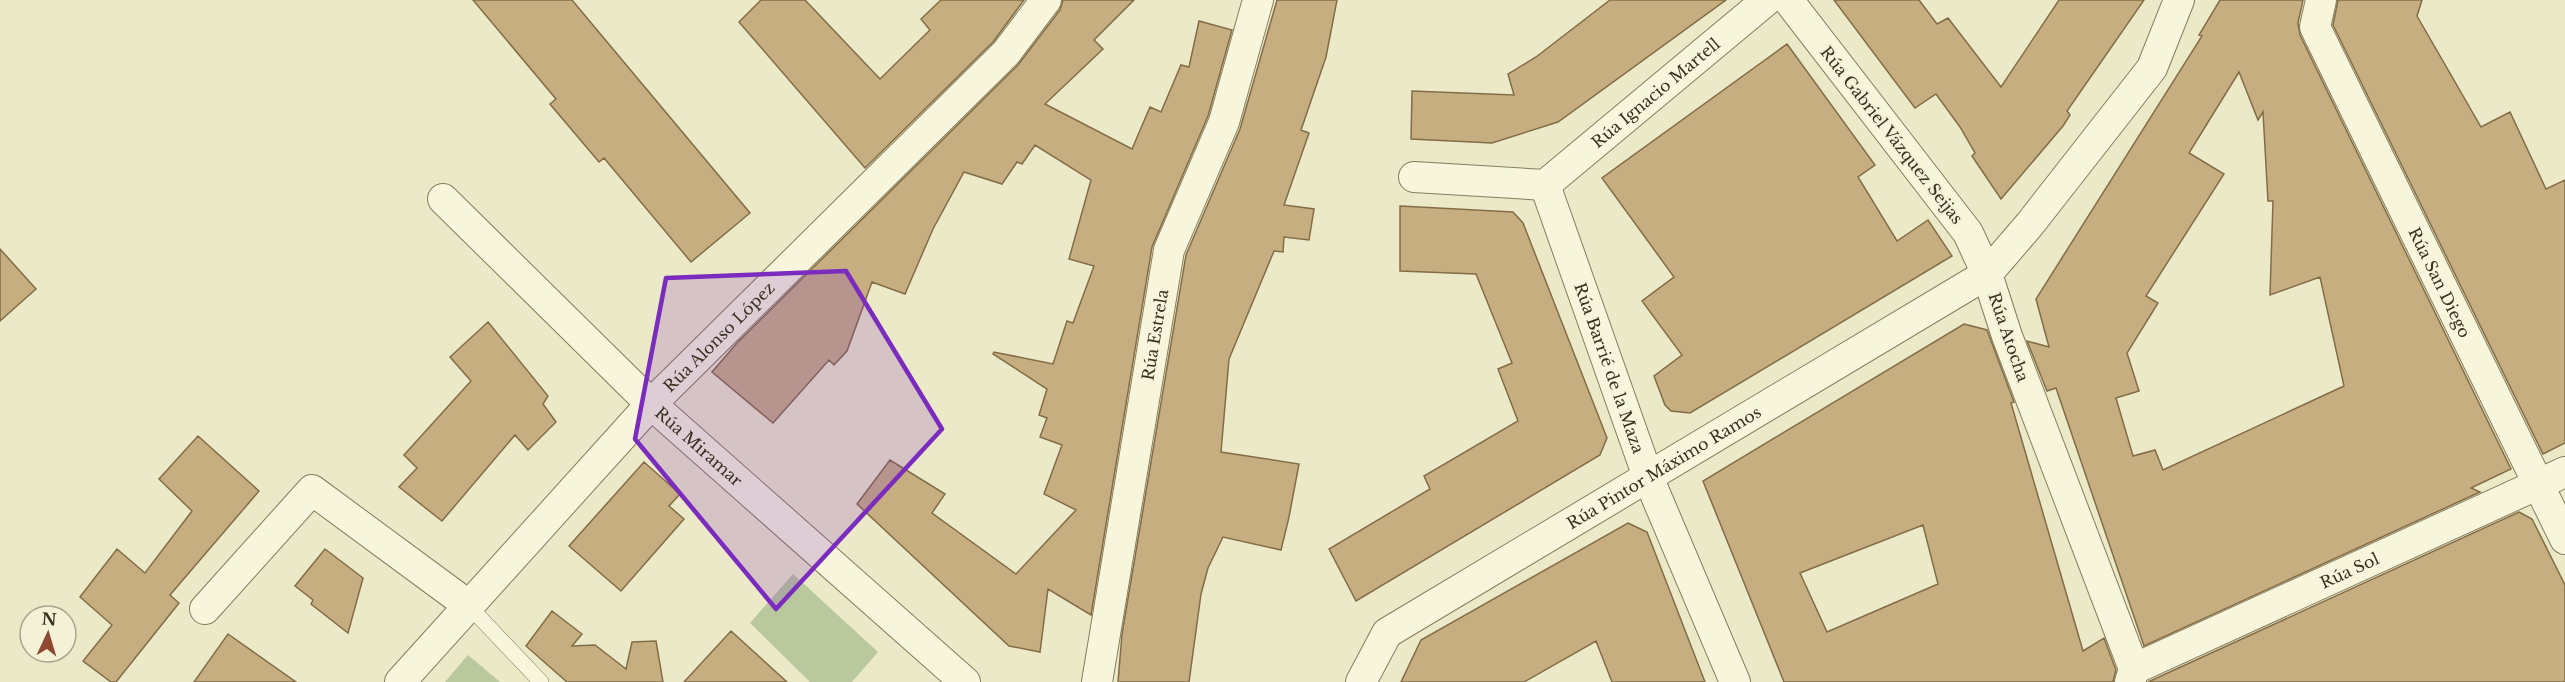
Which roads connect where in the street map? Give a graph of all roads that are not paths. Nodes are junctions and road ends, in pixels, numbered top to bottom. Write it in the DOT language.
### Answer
graph roads {
  1 [pos="1046,0"];
  2 [pos="1258,0"];
  3 [pos="1767,0"];
  4 [pos="1788,0"];
  5 [pos="2179,0"];
  6 [pos="2318,14"];
  7 [pos="1414,177"];
  8 [pos="1545,185"];
  9 [pos="443,199"];
  10 [pos="1987,274"];
  11 [pos="651,404"];
  12 [pos="1648,477"];
  13 [pos="2551,477"];
  14 [pos="2565,539"];
  15 [pos="468,605"];
  16 [pos="206,609"];
  17 [pos="2132,675"];
  18 [pos="400,682"];
  19 [pos="542,682"];
  20 [pos="965,682"];
  21 [pos="1097,682"];
  22 [pos="1361,682"];
  23 [pos="1735,682"];
  1 -- 11 [label="street, Rúa Alonso López"];
  2 -- 21 [label="street, Rúa Estrela"];
  3 -- 8 [label="street, Rúa Ignacio Martell"];
  4 -- 10 [label="street, Rúa Gabriel Vázquez Seijas"];
  5 -- 10 [label="street, Rúa Atocha"];
  6 -- 13 [label="street, Rúa San Diego"];
  7 -- 8 [label="street"];
  8 -- 12 [label="street, Rúa Barrié de la Maza"];
  9 -- 11 [label="street, Rúa Miramar"];
  10 -- 12 [label="street, Rúa Pintor Máximo Ramos"];
  10 -- 17 [label="street, Rúa Atocha"];
  11 -- 15 [label="street, Rúa Alonso López"];
  11 -- 20 [label="street, Rúa Miramar"];
  12 -- 22 [label="street, Rúa Pintor Máximo Ramos"];
  12 -- 23 [label="street, Rúa Barrié de la Maza"];
  13 -- 14 [label="street, Rúa San Diego"];
  13 -- 17 [label="street, Rúa Sol"];
  15 -- 16 [label="street"];
  15 -- 18 [label="street, Rúa Alonso López"];
  15 -- 19 [label="lane"];
}
